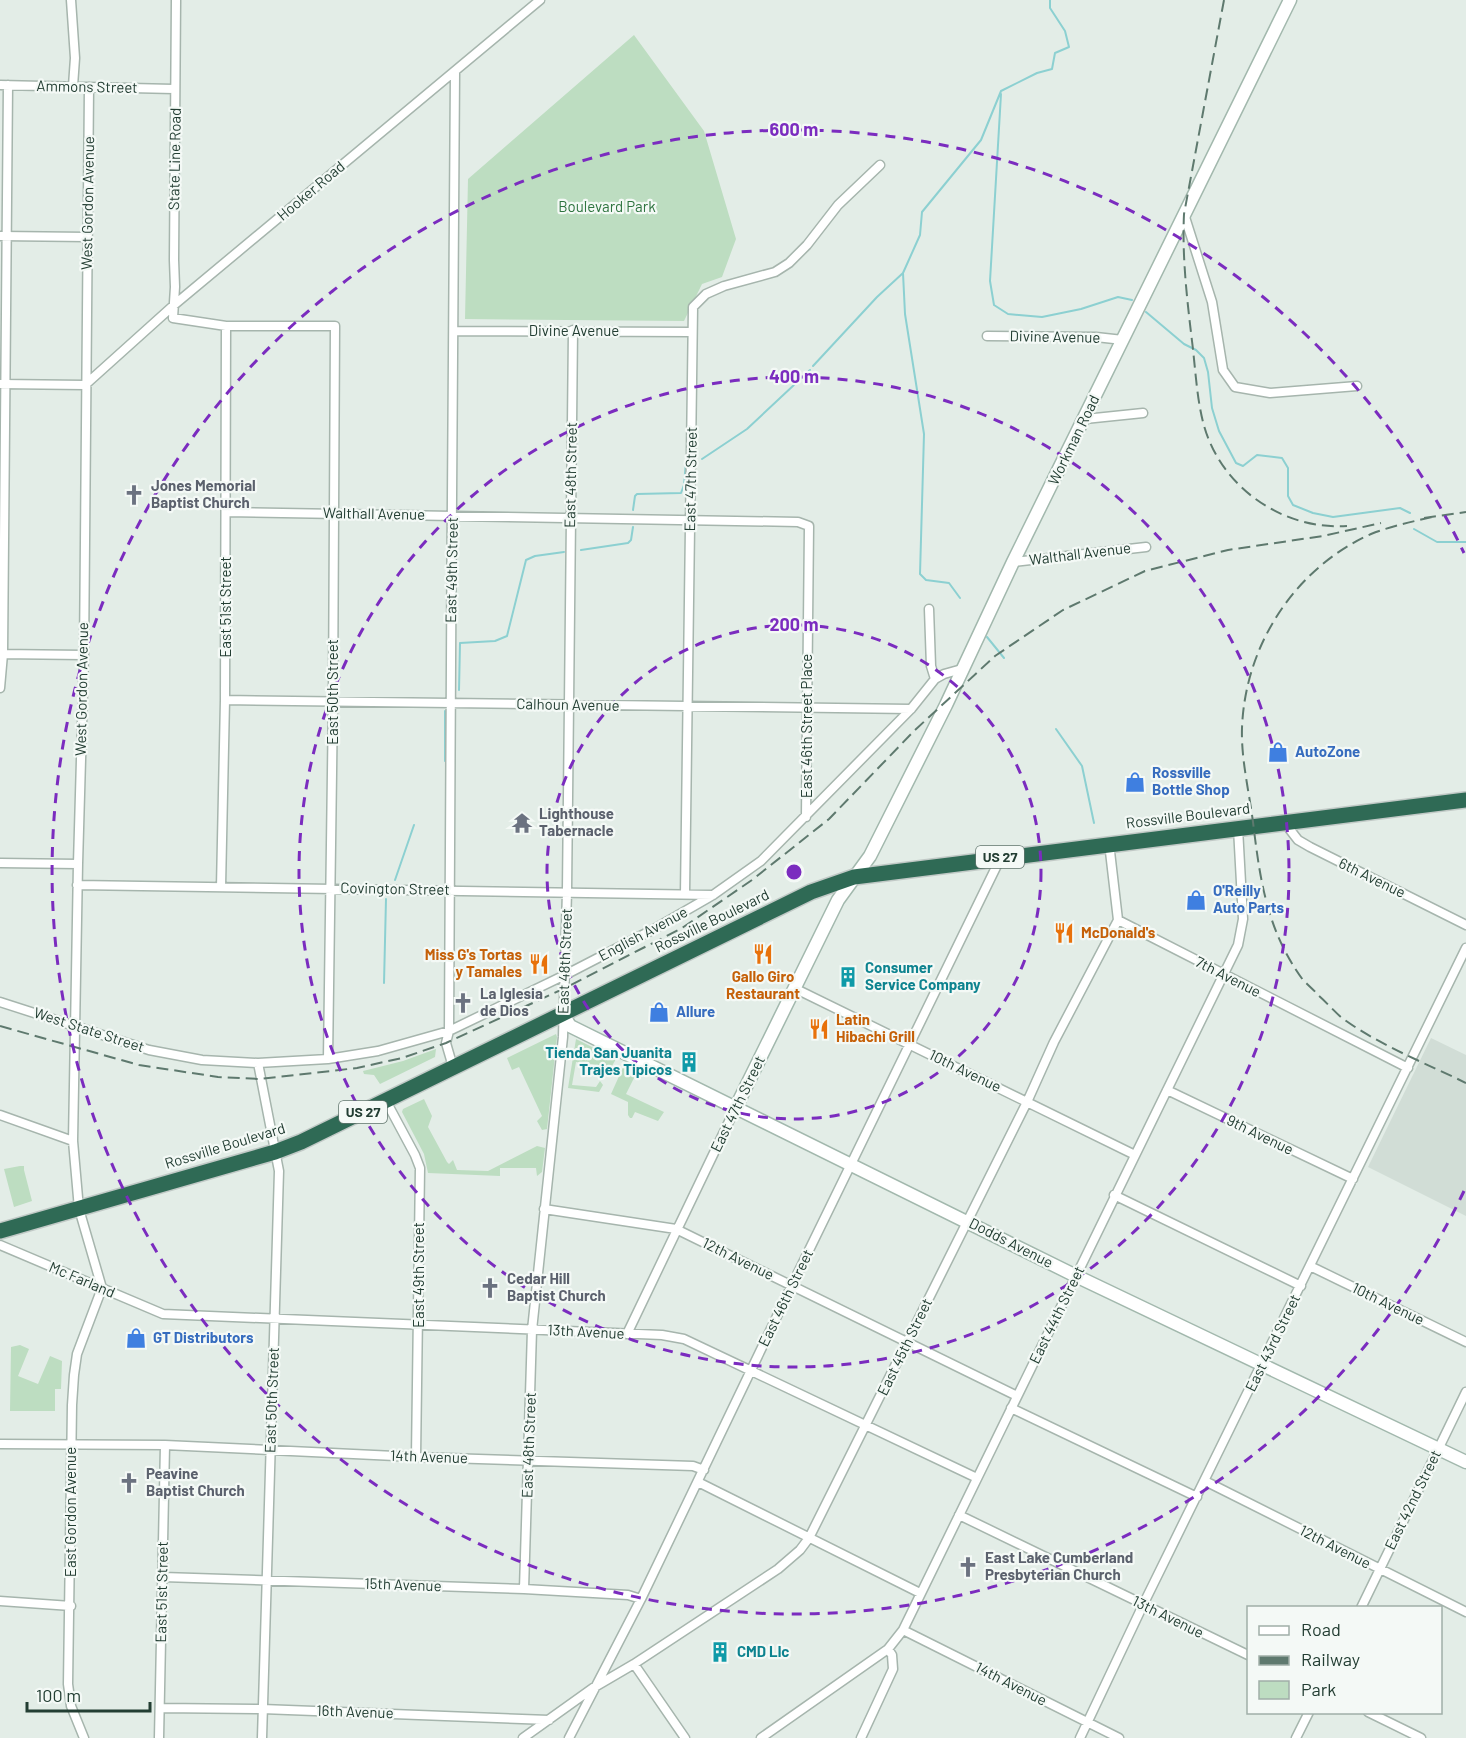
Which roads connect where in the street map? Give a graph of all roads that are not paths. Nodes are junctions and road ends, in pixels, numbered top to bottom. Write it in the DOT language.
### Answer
graph roads {
  1 [pos="71,0"];
  2 [pos="176,0"];
  3 [pos="540,0"];
  4 [pos="1290,0"];
  5 [pos="455,72"];
  6 [pos="4,85"];
  7 [pos="73,86"];
  8 [pos="89,87"];
  9 [pos="174,89"];
  10 [pos="880,165"];
  11 [pos="1184,214"];
  12 [pos="3,236"];
  13 [pos="88,237"];
  14 [pos="174,305"];
  15 [pos="225,326"];
  16 [pos="573,330"];
  17 [pos="455,331"];
  18 [pos="692,332"];
  19 [pos="987,336"];
  20 [pos="1123,340"];
  21 [pos="2,385"];
  22 [pos="85,385"];
  23 [pos="1358,386"];
  24 [pos="1143,413"];
  25 [pos="1084,419"];
  26 [pos="226,512"];
  27 [pos="333,513"];
  28 [pos="453,516"];
  29 [pos="571,518"];
  30 [pos="690,520"];
  31 [pos="809,526"];
  32 [pos="1146,546"];
  33 [pos="1013,562"];
  34 [pos="929,609"];
  35 [pos="2,654"];
  36 [pos="84,655"];
  37 [pos="962,669"];
  38 [pos="935,679"];
  39 [pos="0,688"];
  40 [pos="225,700"];
  41 [pos="333,701"];
  42 [pos="450,704"];
  43 [pos="569,705"];
  44 [pos="688,707"];
  45 [pos="806,708"];
  46 [pos="911,709"];
  47 [pos="1466,800"];
  48 [pos="806,817"];
  49 [pos="1284,822"];
  50 [pos="1238,828"];
  51 [pos="1109,843"];
  52 [pos="1002,857"];
  53 [pos="0,863"];
  54 [pos="78,864"];
  55 [pos="854,877"];
  56 [pos="77,885"];
  57 [pos="221,887"];
  58 [pos="331,887"];
  59 [pos="448,890"];
  60 [pos="567,891"];
  61 [pos="685,894"];
  62 [pos="713,895"];
  63 [pos="1118,920"];
  64 [pos="1466,925"];
  65 [pos="1466,948"];
  66 [pos="565,975"];
  67 [pos="1223,975"];
  68 [pos="794,988"];
  69 [pos="0,1002"];
  70 [pos="563,1014"];
  71 [pos="74,1026"];
  72 [pos="449,1031"];
  73 [pos="910,1044"];
  74 [pos="178,1056"];
  75 [pos="328,1059"];
  76 [pos="258,1064"];
  77 [pos="453,1067"];
  78 [pos="1408,1068"];
  79 [pos="1167,1090"];
  80 [pos="386,1101"];
  81 [pos="1027,1102"];
  82 [pos="735,1109"];
  83 [pos="0,1115"];
  84 [pos="73,1141"];
  85 [pos="275,1152"];
  86 [pos="1135,1155"];
  87 [pos="851,1165"];
  88 [pos="1353,1179"];
  89 [pos="1114,1195"];
  90 [pos="79,1209"];
  91 [pos="544,1209"];
  92 [pos="968,1221"];
  93 [pos="676,1229"];
  94 [pos="0,1231"];
  95 [pos="0,1245"];
  96 [pos="1310,1266"];
  97 [pos="1076,1275"];
  98 [pos="792,1285"];
  99 [pos="1301,1286"];
  100 [pos="102,1288"];
  101 [pos="163,1314"];
  102 [pos="274,1319"];
  103 [pos="419,1324"];
  104 [pos="532,1330"];
  105 [pos="627,1334"];
  106 [pos="907,1342"];
  107 [pos="1466,1342"];
  108 [pos="1263,1363"];
  109 [pos="751,1370"];
  110 [pos="1466,1392"];
  111 [pos="1017,1396"];
  112 [pos="1011,1408"];
  113 [pos="866,1426"];
  114 [pos="0,1444"];
  115 [pos="72,1444"];
  116 [pos="165,1445"];
  117 [pos="1438,1448"];
  118 [pos="270,1450"];
  119 [pos="416,1457"];
  120 [pos="529,1460"];
  121 [pos="1466,1462"];
  122 [pos="704,1470"];
  123 [pos="977,1478"];
  124 [pos="1205,1481"];
  125 [pos="698,1482"];
  126 [pos="1197,1497"];
  127 [pos="959,1515"];
  128 [pos="809,1538"];
  129 [pos="1380,1569"];
  130 [pos="163,1577"];
  131 [pos="266,1580"];
  132 [pos="524,1589"];
  133 [pos="920,1593"];
  134 [pos="641,1599"];
  135 [pos="0,1601"];
  136 [pos="1143,1605"];
  137 [pos="71,1606"];
  138 [pos="1362,1606"];
  139 [pos="1466,1612"];
  140 [pos="903,1630"];
  141 [pos="888,1649"];
  142 [pos="1247,1655"];
  143 [pos="634,1664"];
  144 [pos="593,1688"];
  145 [pos="160,1708"];
  146 [pos="262,1708"];
  147 [pos="1308,1714"];
  148 [pos="1370,1714"];
  149 [pos="549,1720"];
  150 [pos="1087,1722"];
  151 [pos="84,1738"];
  152 [pos="159,1738"];
  153 [pos="262,1738"];
  154 [pos="523,1738"];
  155 [pos="569,1738"];
  156 [pos="685,1738"];
  157 [pos="761,1738"];
  158 [pos="861,1738"];
  159 [pos="1080,1738"];
  160 [pos="1119,1738"];
  161 [pos="1296,1738"];
  162 [pos="1421,1738"];
  1 -- 7 [label="street"];
  2 -- 9 [label="street, State Line Road"];
  3 -- 5 [label="street, Hooker Road"];
  4 -- 11 [label="street, Workman Road"];
  5 -- 14 [label="street, Hooker Road"];
  5 -- 17 [label="street, East 49th Street"];
  6 -- 7 [label="street, Ammons Street"];
  6 -- 12 [label="street"];
  7 -- 8 [label="street, Ammons Street"];
  8 -- 9 [label="street, Ammons Street"];
  8 -- 13 [label="street, West Gordon Avenue"];
  9 -- 14 [label="street, State Line Road"];
  10 -- 18 [label="street, East 47th Street"];
  11 -- 20 [label="street, Workman Road"];
  11 -- 23 [label="street"];
  12 -- 13 [label="street"];
  12 -- 21 [label="street"];
  13 -- 22 [label="street, West Gordon Avenue"];
  14 -- 15 [label="street, State Line Road"];
  14 -- 22 [label="street, Hooker Road"];
  15 -- 26 [label="street, East 51st Street"];
  15 -- 27 [label="street, East 50th Street"];
  16 -- 17 [label="street, Divine Avenue"];
  16 -- 18 [label="street, Divine Avenue"];
  16 -- 29 [label="street, East 48th Street"];
  17 -- 28 [label="street, East 49th Street"];
  18 -- 30 [label="street, East 47th Street"];
  19 -- 20 [label="street, Divine Avenue"];
  20 -- 25 [label="street, Workman Road"];
  21 -- 22 [label="street"];
  21 -- 35 [label="street"];
  22 -- 36 [label="street, West Gordon Avenue"];
  24 -- 25 [label="street"];
  25 -- 33 [label="street, Workman Road"];
  26 -- 27 [label="street, Walthall Avenue"];
  26 -- 40 [label="street, East 51st Street"];
  27 -- 28 [label="street, Walthall Avenue"];
  27 -- 41 [label="street, East 50th Street"];
  28 -- 29 [label="street, Walthall Avenue"];
  28 -- 42 [label="street, East 49th Street"];
  29 -- 30 [label="street, Walthall Avenue"];
  29 -- 43 [label="street, East 48th Street"];
  30 -- 31 [label="street, Walthall Avenue"];
  30 -- 44 [label="street, East 47th Street"];
  31 -- 45 [label="street, East 46th Street Place"];
  32 -- 33 [label="street, Walthall Avenue"];
  33 -- 37 [label="street, Workman Road"];
  34 -- 38 [label="street"];
  35 -- 36 [label="street"];
  35 -- 39 [label="street"];
  36 -- 54 [label="street, West Gordon Avenue"];
  37 -- 38 [label="street"];
  37 -- 55 [label="street, Workman Road"];
  38 -- 46 [label="street, English Avenue"];
  40 -- 41 [label="street, Calhoun Avenue"];
  40 -- 57 [label="street, East 51st Street"];
  41 -- 42 [label="street, Calhoun Avenue"];
  41 -- 58 [label="street, East 50th Street"];
  42 -- 43 [label="street, Calhoun Avenue"];
  42 -- 59 [label="street, East 49th Street"];
  43 -- 44 [label="street, Calhoun Avenue"];
  43 -- 60 [label="street, East 48th Street"];
  44 -- 45 [label="street, Calhoun Avenue"];
  44 -- 61 [label="street, East 47th Street"];
  45 -- 46 [label="street, Calhoun Avenue"];
  45 -- 48 [label="street, East 46th Street Place"];
  46 -- 48 [label="street, English Avenue"];
  47 -- 49 [label="highway, Rossville Boulevard / US 27"];
  48 -- 62 [label="street, English Avenue"];
  49 -- 50 [label="highway, Rossville Boulevard / US 27"];
  49 -- 64 [label="street, 6th Avenue"];
  50 -- 51 [label="highway, Rossville Boulevard / US 27"];
  50 -- 67 [label="street, East 44th Street"];
  51 -- 52 [label="highway, Rossville Boulevard / US 27"];
  51 -- 63 [label="street"];
  52 -- 55 [label="highway, Rossville Boulevard / US 27"];
  52 -- 73 [label="street, East 46th Street"];
  53 -- 54 [label="street"];
  54 -- 56 [label="street, West Gordon Avenue"];
  55 -- 68 [label="street, East 47th Street"];
  55 -- 70 [label="highway, Rossville Boulevard / US 27"];
  56 -- 57 [label="street, Covington Street"];
  56 -- 71 [label="street, West Gordon Avenue"];
  57 -- 58 [label="street, Covington Street"];
  58 -- 59 [label="street, Covington Street"];
  58 -- 75 [label="street, East 50th Street"];
  59 -- 60 [label="street, Covington Street"];
  59 -- 72 [label="street, East 49th Street"];
  60 -- 61 [label="street, Covington Street"];
  60 -- 66 [label="street, East 48th Street"];
  61 -- 62 [label="street, Covington Street"];
  62 -- 66 [label="street, English Avenue"];
  63 -- 67 [label="street, 7th Avenue"];
  63 -- 81 [label="street, East 45th Street"];
  65 -- 78 [label="street, East 43rd Street"];
  66 -- 70 [label="street, East 48th Street"];
  66 -- 72 [label="street, English Avenue"];
  67 -- 78 [label="street, 7th Avenue"];
  67 -- 79 [label="street, East 44th Street"];
  68 -- 73 [label="street, 10th Avenue"];
  68 -- 82 [label="street, East 47th Street"];
  69 -- 71 [label="street, West State Street"];
  70 -- 77 [label="highway, Rossville Boulevard / US 27"];
  70 -- 82 [label="street, Dodds Avenue"];
  70 -- 91 [label="street, East 48th Street"];
  71 -- 74 [label="street, West State Street"];
  71 -- 84 [label="street, West Gordon Avenue"];
  72 -- 75 [label="street, English Avenue"];
  72 -- 77 [label="street, East 49th Street"];
  73 -- 81 [label="street, 10th Avenue"];
  73 -- 87 [label="street, East 46th Street"];
  74 -- 76 [label="street, English Avenue"];
  75 -- 76 [label="street, English Avenue"];
  76 -- 85 [label="street, East 50th Street"];
  77 -- 80 [label="highway, Rossville Boulevard / US 27"];
  78 -- 88 [label="street, East 43rd Street"];
  79 -- 86 [label="street, East 44th Street"];
  79 -- 88 [label="street, 9th Avenue"];
  80 -- 85 [label="highway, Rossville Boulevard / US 27"];
  80 -- 103 [label="street, East 49th Street"];
  81 -- 86 [label="street, 10th Avenue"];
  81 -- 92 [label="street, East 45th Street"];
  82 -- 87 [label="street, Dodds Avenue"];
  82 -- 93 [label="street, East 47th Street"];
  83 -- 84 [label="street"];
  84 -- 90 [label="street, West Gordon Avenue"];
  85 -- 90 [label="highway, Rossville Boulevard / US 27"];
  85 -- 102 [label="street, East 50th Street"];
  86 -- 89 [label="street, East 44th Street"];
  87 -- 92 [label="street, Dodds Avenue"];
  87 -- 98 [label="street, East 46th Street"];
  88 -- 96 [label="street, East 43rd Street"];
  89 -- 97 [label="street, East 44th Street"];
  89 -- 99 [label="street"];
  90 -- 94 [label="highway, US 27"];
  90 -- 100 [label="street, West Gordon Avenue"];
  91 -- 93 [label="street, 12th Avenue"];
  91 -- 104 [label="street, East 48th Street"];
  92 -- 97 [label="street, Dodds Avenue"];
  92 -- 106 [label="street, East 45th Street"];
  93 -- 98 [label="street, 12th Avenue"];
  93 -- 105 [label="street, East 47th Street"];
  95 -- 100 [label="street, Mc Farland"];
  96 -- 99 [label="street, East 43rd Street"];
  96 -- 107 [label="street, 10th Avenue"];
  97 -- 108 [label="street, Dodds Avenue"];
  97 -- 111 [label="street, East 44th Street"];
  98 -- 106 [label="street, 12th Avenue"];
  98 -- 109 [label="street, East 46th Street"];
  99 -- 108 [label="street, East 43rd Street"];
  100 -- 101 [label="street, Mc Farland"];
  100 -- 115 [label="street, East Gordon Avenue"];
  101 -- 102 [label="street, 13th Avenue"];
  102 -- 103 [label="street, 13th Avenue"];
  102 -- 118 [label="street, East 50th Street"];
  103 -- 104 [label="street, 13th Avenue"];
  103 -- 119 [label="street, East 49th Street"];
  104 -- 105 [label="street, 13th Avenue"];
  104 -- 120 [label="street, East 48th Street"];
  105 -- 109 [label="street, 13th Avenue"];
  106 -- 111 [label="street, 12th Avenue"];
  106 -- 113 [label="street, East 45th Street"];
  108 -- 117 [label="street, Dodds Avenue"];
  108 -- 124 [label="street, East 43rd Street"];
  109 -- 113 [label="street, 13th Avenue"];
  109 -- 122 [label="street, East 46th Street"];
  110 -- 117 [label="street, East 42nd Street"];
  111 -- 112 [label="street, East 44th Street"];
  112 -- 123 [label="street, East 44th Street"];
  112 -- 126 [label="street"];
  113 -- 123 [label="street, 13th Avenue"];
  113 -- 128 [label="street, East 45th Street"];
  114 -- 115 [label="street, 14th Avenue"];
  115 -- 116 [label="street, 14th Avenue"];
  115 -- 137 [label="street, East Gordon Avenue"];
  116 -- 118 [label="street, 14th Avenue"];
  116 -- 130 [label="street, East 51st Street"];
  117 -- 121 [label="street, Dodds Avenue"];
  117 -- 129 [label="street, East 42nd Street"];
  118 -- 119 [label="street, 14th Avenue"];
  118 -- 131 [label="street, East 50th Street"];
  119 -- 120 [label="street, 14th Avenue"];
  120 -- 122 [label="street, 14th Avenue"];
  120 -- 132 [label="street, East 48th Street"];
  122 -- 125 [label="street, East 46th Street"];
  123 -- 127 [label="street, East 44th Street"];
  124 -- 126 [label="street, East 43rd Street"];
  124 -- 129 [label="street, 12th Avenue"];
  125 -- 128 [label="street"];
  125 -- 134 [label="street, East 46th Street"];
  126 -- 136 [label="street, East 43rd Street"];
  127 -- 133 [label="street, East 44th Street"];
  127 -- 136 [label="street, 13th Avenue"];
  128 -- 133 [label="street"];
  128 -- 143 [label="street, East 45th Street"];
  129 -- 138 [label="street, East 42nd Street"];
  129 -- 139 [label="street, 12th Avenue"];
  130 -- 131 [label="street, 15th Avenue"];
  130 -- 145 [label="street, East 51st Street"];
  131 -- 132 [label="street, 15th Avenue"];
  131 -- 146 [label="street, East 50th Street"];
  132 -- 134 [label="street, 15th Avenue"];
  133 -- 140 [label="street, East 44th Street"];
  134 -- 144 [label="street, East 46th Street"];
  135 -- 137 [label="street"];
  136 -- 142 [label="street, 13th Avenue"];
  136 -- 150 [label="street, East 43rd Street"];
  137 -- 151 [label="street, East Gordon Avenue"];
  140 -- 141 [label="street, East 44th Street"];
  140 -- 150 [label="street, 14th Avenue"];
  141 -- 157 [label="street, East 44th Street"];
  141 -- 158 [label="street"];
  143 -- 144 [label="street, East 45th Street"];
  143 -- 156 [label="street"];
  144 -- 149 [label="street, East 45th Street"];
  144 -- 155 [label="street, East 46th Street"];
  145 -- 146 [label="street, 16th Avenue"];
  145 -- 152 [label="street, East 51st Street"];
  146 -- 149 [label="street, 16th Avenue"];
  146 -- 153 [label="street, East 50th Street"];
  147 -- 161 [label="street"];
  148 -- 162 [label="street"];
  149 -- 154 [label="street, East 45th Street"];
  150 -- 159 [label="street, East 43rd Street"];
  150 -- 160 [label="street, 14th Avenue"];
}
